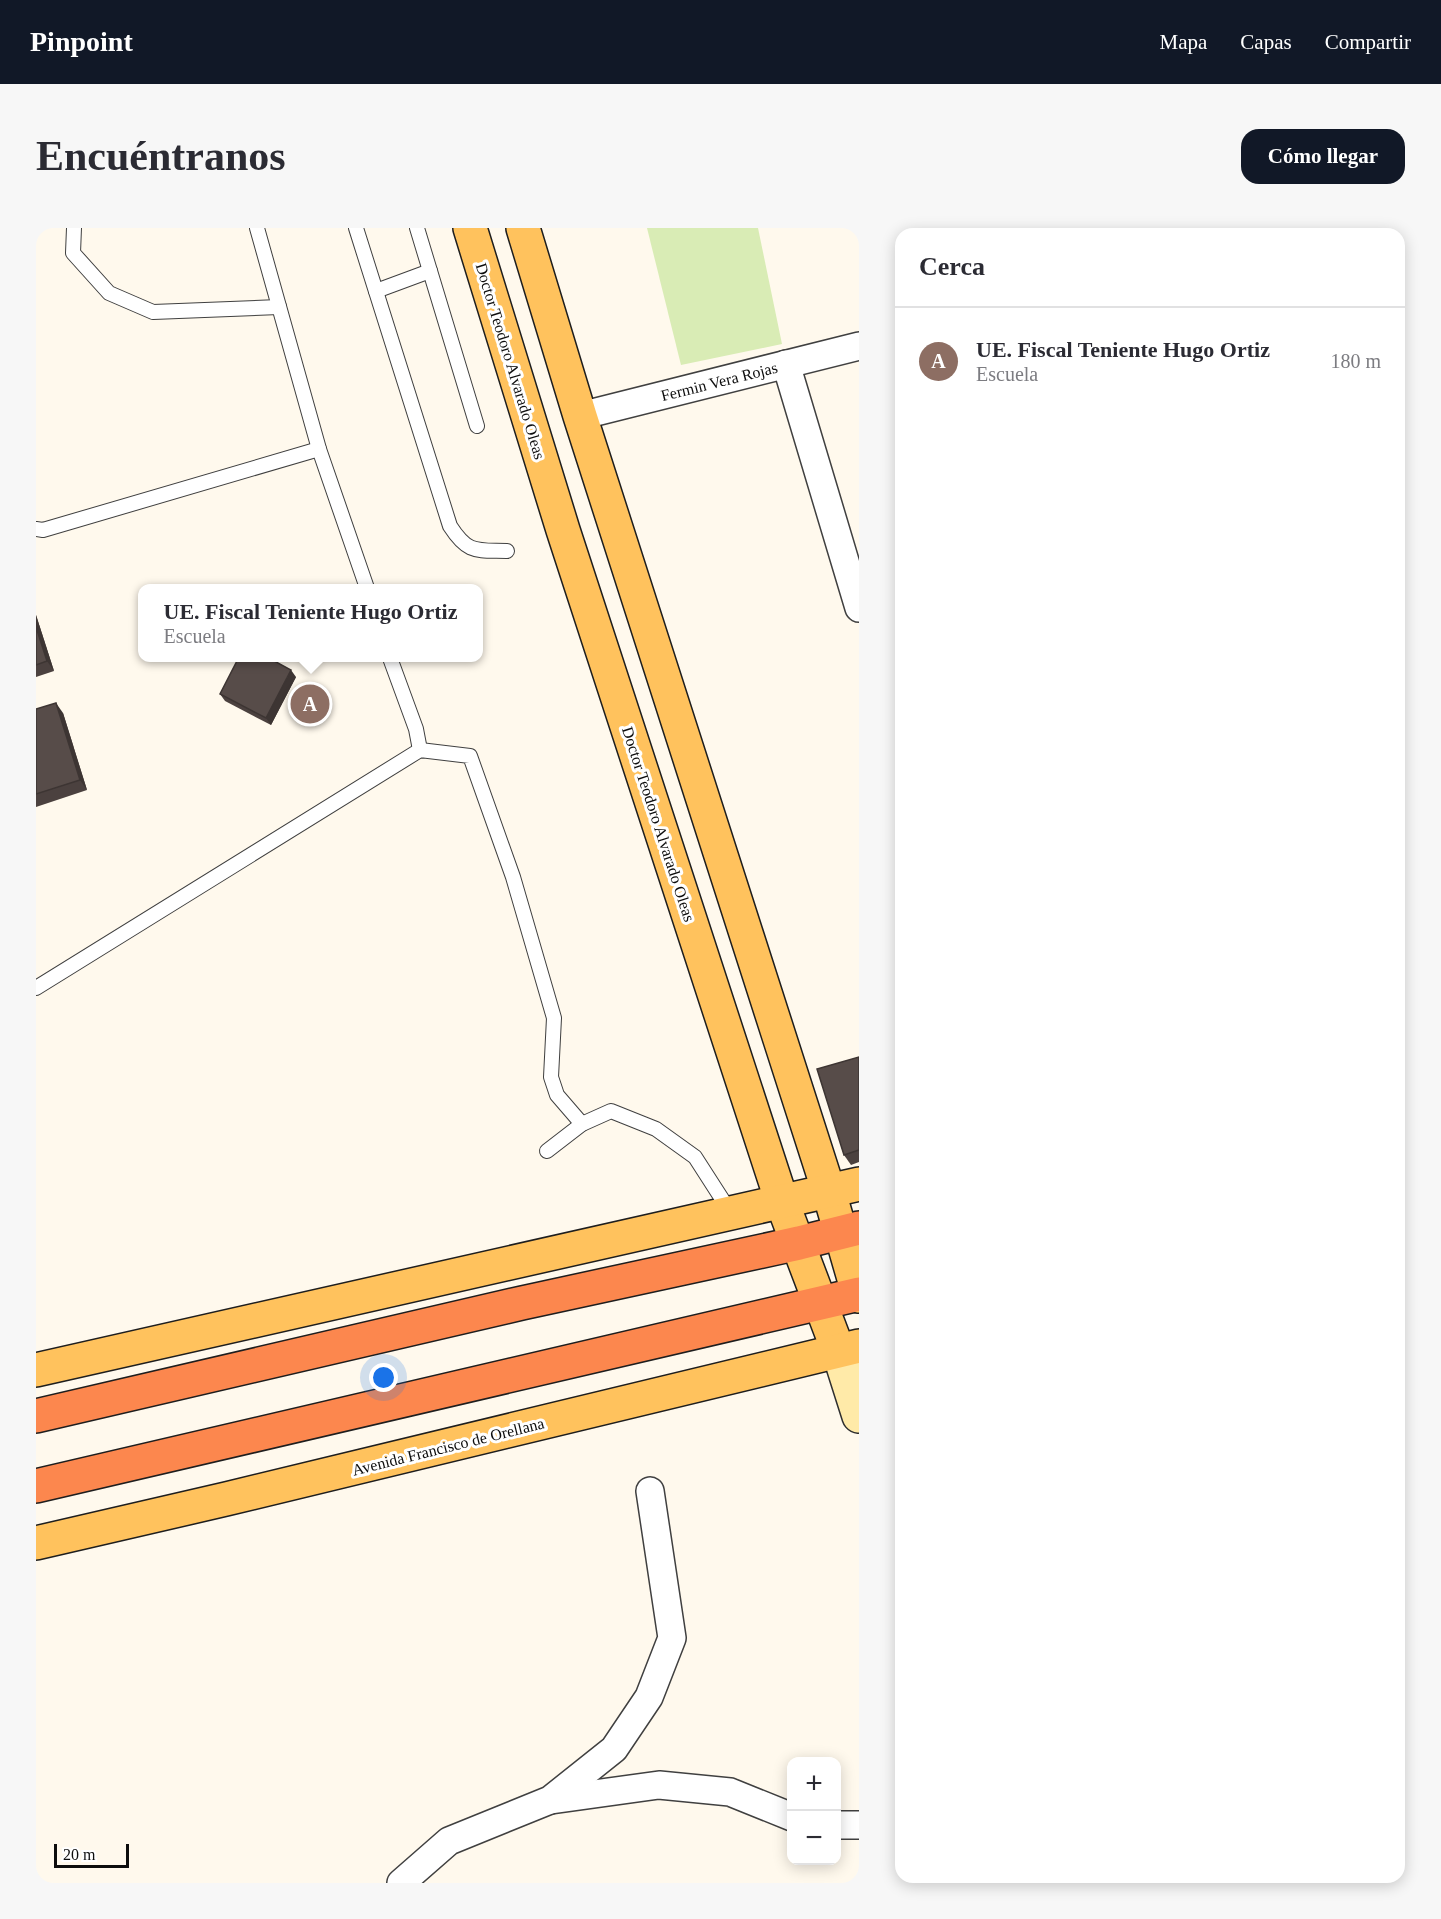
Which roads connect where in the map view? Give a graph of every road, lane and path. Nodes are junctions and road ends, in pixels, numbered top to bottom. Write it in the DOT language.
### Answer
graph roads {
  1 [pos="74,228"];
  2 [pos="257,228"];
  3 [pos="356,228"];
  4 [pos="417,228"];
  5 [pos="470,228"];
  6 [pos="523,228"];
  7 [pos="430,271"];
  8 [pos="376,291"];
  9 [pos="279,307"];
  10 [pos="859,346"];
  11 [pos="786,364"];
  12 [pos="580,416"];
  13 [pos="477,426"];
  14 [pos="319,449"];
  15 [pos="36,529"];
  16 [pos="507,551"];
  17 [pos="366,584"];
  18 [pos="859,608"];
  19 [pos="392,662"];
  20 [pos="420,750"];
  21 [pos="36,988"];
  22 [pos="582,1124"];
  23 [pos="547,1152"];
  24 [pos="844,1188"];
  25 [pos="782,1202"];
  26 [pos="731,1214"];
  27 [pos="850,1230"];
  28 [pos="799,1243"];
  29 [pos="859,1295"];
  30 [pos="820,1304"];
  31 [pos="849,1348"];
  32 [pos="36,1370"];
  33 [pos="36,1416"];
  34 [pos="859,1416"];
  35 [pos="36,1486"];
  36 [pos="650,1491"];
  37 [pos="36,1542"];
  38 [pos="550,1800"];
  39 [pos="787,1815"];
  40 [pos="841,1825"];
  41 [pos="859,1825"];
  42 [pos="401,1883"];
  1 -- 9 [label="lane"];
  2 -- 9 [label="lane"];
  3 -- 8 [label="lane"];
  4 -- 7 [label="lane"];
  5 -- 25 [label="main road, Doctor Teodoro Alvarado Oleas"];
  6 -- 12 [label="main road"];
  7 -- 8 [label="lane"];
  7 -- 13 [label="lane"];
  8 -- 16 [label="lane"];
  9 -- 14 [label="lane"];
  10 -- 11 [label="street, Fermin Vera Rojas"];
  11 -- 12 [label="street, Fermin Vera Rojas"];
  11 -- 18 [label="street"];
  12 -- 24 [label="main road"];
  14 -- 15 [label="lane"];
  14 -- 17 [label="lane"];
  19 -- 20 [label="lane"];
  20 -- 21 [label="lane"];
  20 -- 22 [label="lane"];
  22 -- 23 [label="lane"];
  22 -- 26 [label="lane"];
  24 -- 25 [label="main road"];
  24 -- 27 [label="main road"];
  25 -- 26 [label="main road"];
  25 -- 28 [label="main road, Doctor Teodoro Alvarado Oleas"];
  26 -- 32 [label="main road"];
  27 -- 28 [label="highway"];
  27 -- 29 [label="main road"];
  28 -- 30 [label="main road, Doctor Teodoro Alvarado Oleas"];
  28 -- 33 [label="highway"];
  29 -- 30 [label="highway"];
  30 -- 31 [label="main road, Doctor Teodoro Alvarado Oleas"];
  30 -- 35 [label="highway"];
  31 -- 34 [label="main road, Doctor Teodoro Alvarado Oleas"];
  31 -- 37 [label="main road, Avenida Francisco de Orellana"];
  36 -- 38 [label="street"];
  38 -- 39 [label="street"];
  38 -- 42 [label="street"];
  40 -- 41 [label="street"];
}
